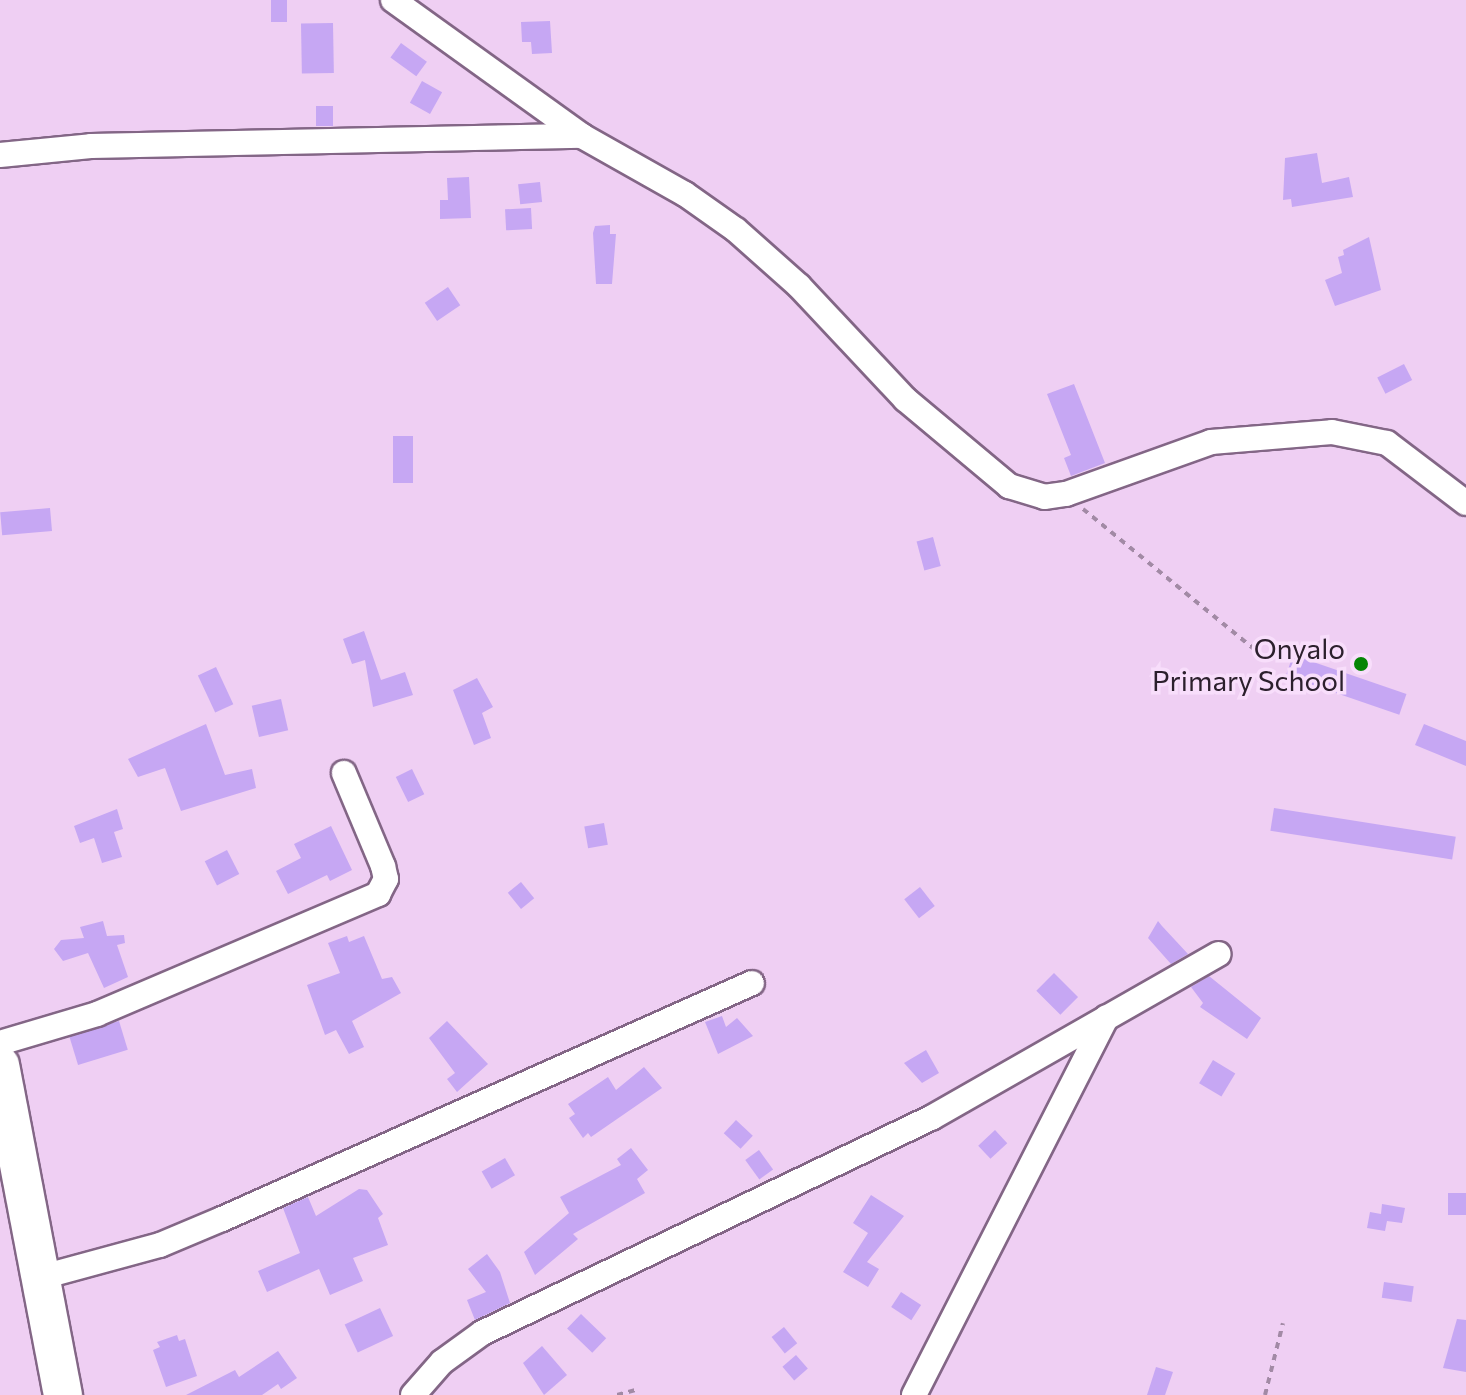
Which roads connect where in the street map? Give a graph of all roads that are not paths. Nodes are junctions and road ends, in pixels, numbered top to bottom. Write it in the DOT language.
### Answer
graph roads {
  1 [pos="393,0"];
  2 [pos="582,136"];
  3 [pos="0,155"];
  4 [pos="1466,503"];
  5 [pos="344,773"];
  6 [pos="1218,954"];
  7 [pos="752,983"];
  8 [pos="1107,1017"];
  9 [pos="0,1043"];
  10 [pos="0,1065"];
  11 [pos="42,1277"];
  12 [pos="63,1395"];
  13 [pos="413,1395"];
  14 [pos="914,1395"];
  1 -- 2 [label="street"];
  2 -- 3 [label="street"];
  2 -- 4 [label="street"];
  5 -- 9 [label="street"];
  6 -- 8 [label="street"];
  7 -- 11 [label="street"];
  8 -- 13 [label="street"];
  8 -- 14 [label="street"];
  10 -- 11 [label="highway"];
  11 -- 12 [label="highway"];
}
